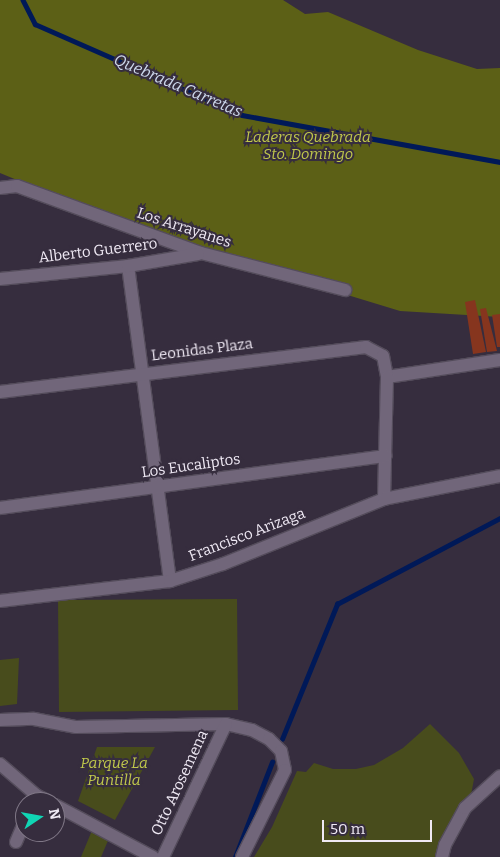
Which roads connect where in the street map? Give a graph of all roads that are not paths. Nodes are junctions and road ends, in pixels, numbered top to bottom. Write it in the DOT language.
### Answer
graph roads {
  1 [pos="0,188"];
  2 [pos="201,253"];
  3 [pos="128,266"];
  4 [pos="0,279"];
  5 [pos="345,290"];
  6 [pos="500,360"];
  7 [pos="143,373"];
  8 [pos="387,377"];
  9 [pos="0,392"];
  10 [pos="386,456"];
  11 [pos="500,476"];
  12 [pos="158,488"];
  13 [pos="384,499"];
  14 [pos="0,508"];
  15 [pos="170,581"];
  16 [pos="0,601"];
  17 [pos="0,720"];
  18 [pos="226,724"];
  19 [pos="0,764"];
  20 [pos="498,781"];
  21 [pos="28,792"];
  22 [pos="65,810"];
  23 [pos="154,857"];
  24 [pos="163,857"];
  25 [pos="242,857"];
  26 [pos="442,857"];
  1 -- 2 [label="street, Los Arrayanes"];
  2 -- 3 [label="street, Alberto Guerrero"];
  2 -- 5 [label="street, Los Arrayanes"];
  3 -- 4 [label="street, Alberto Guerrero"];
  3 -- 7 [label="street"];
  6 -- 8 [label="street"];
  7 -- 8 [label="street, Leonidas Plaza"];
  7 -- 9 [label="street, Leonidas Plaza"];
  7 -- 12 [label="street"];
  8 -- 10 [label="street"];
  10 -- 12 [label="street, Los Eucaliptos"];
  10 -- 13 [label="street"];
  11 -- 13 [label="street, Francisco Arizaga"];
  12 -- 14 [label="street, Los Eucaliptos"];
  12 -- 15 [label="street"];
  13 -- 15 [label="street, Francisco Arizaga"];
  15 -- 16 [label="street, Francisco Arizaga"];
  17 -- 18 [label="street"];
  18 -- 24 [label="street, Otto Arosemena"];
  18 -- 25 [label="street"];
  19 -- 21 [label="street"];
  20 -- 26 [label="street"];
  22 -- 23 [label="street"];
}
